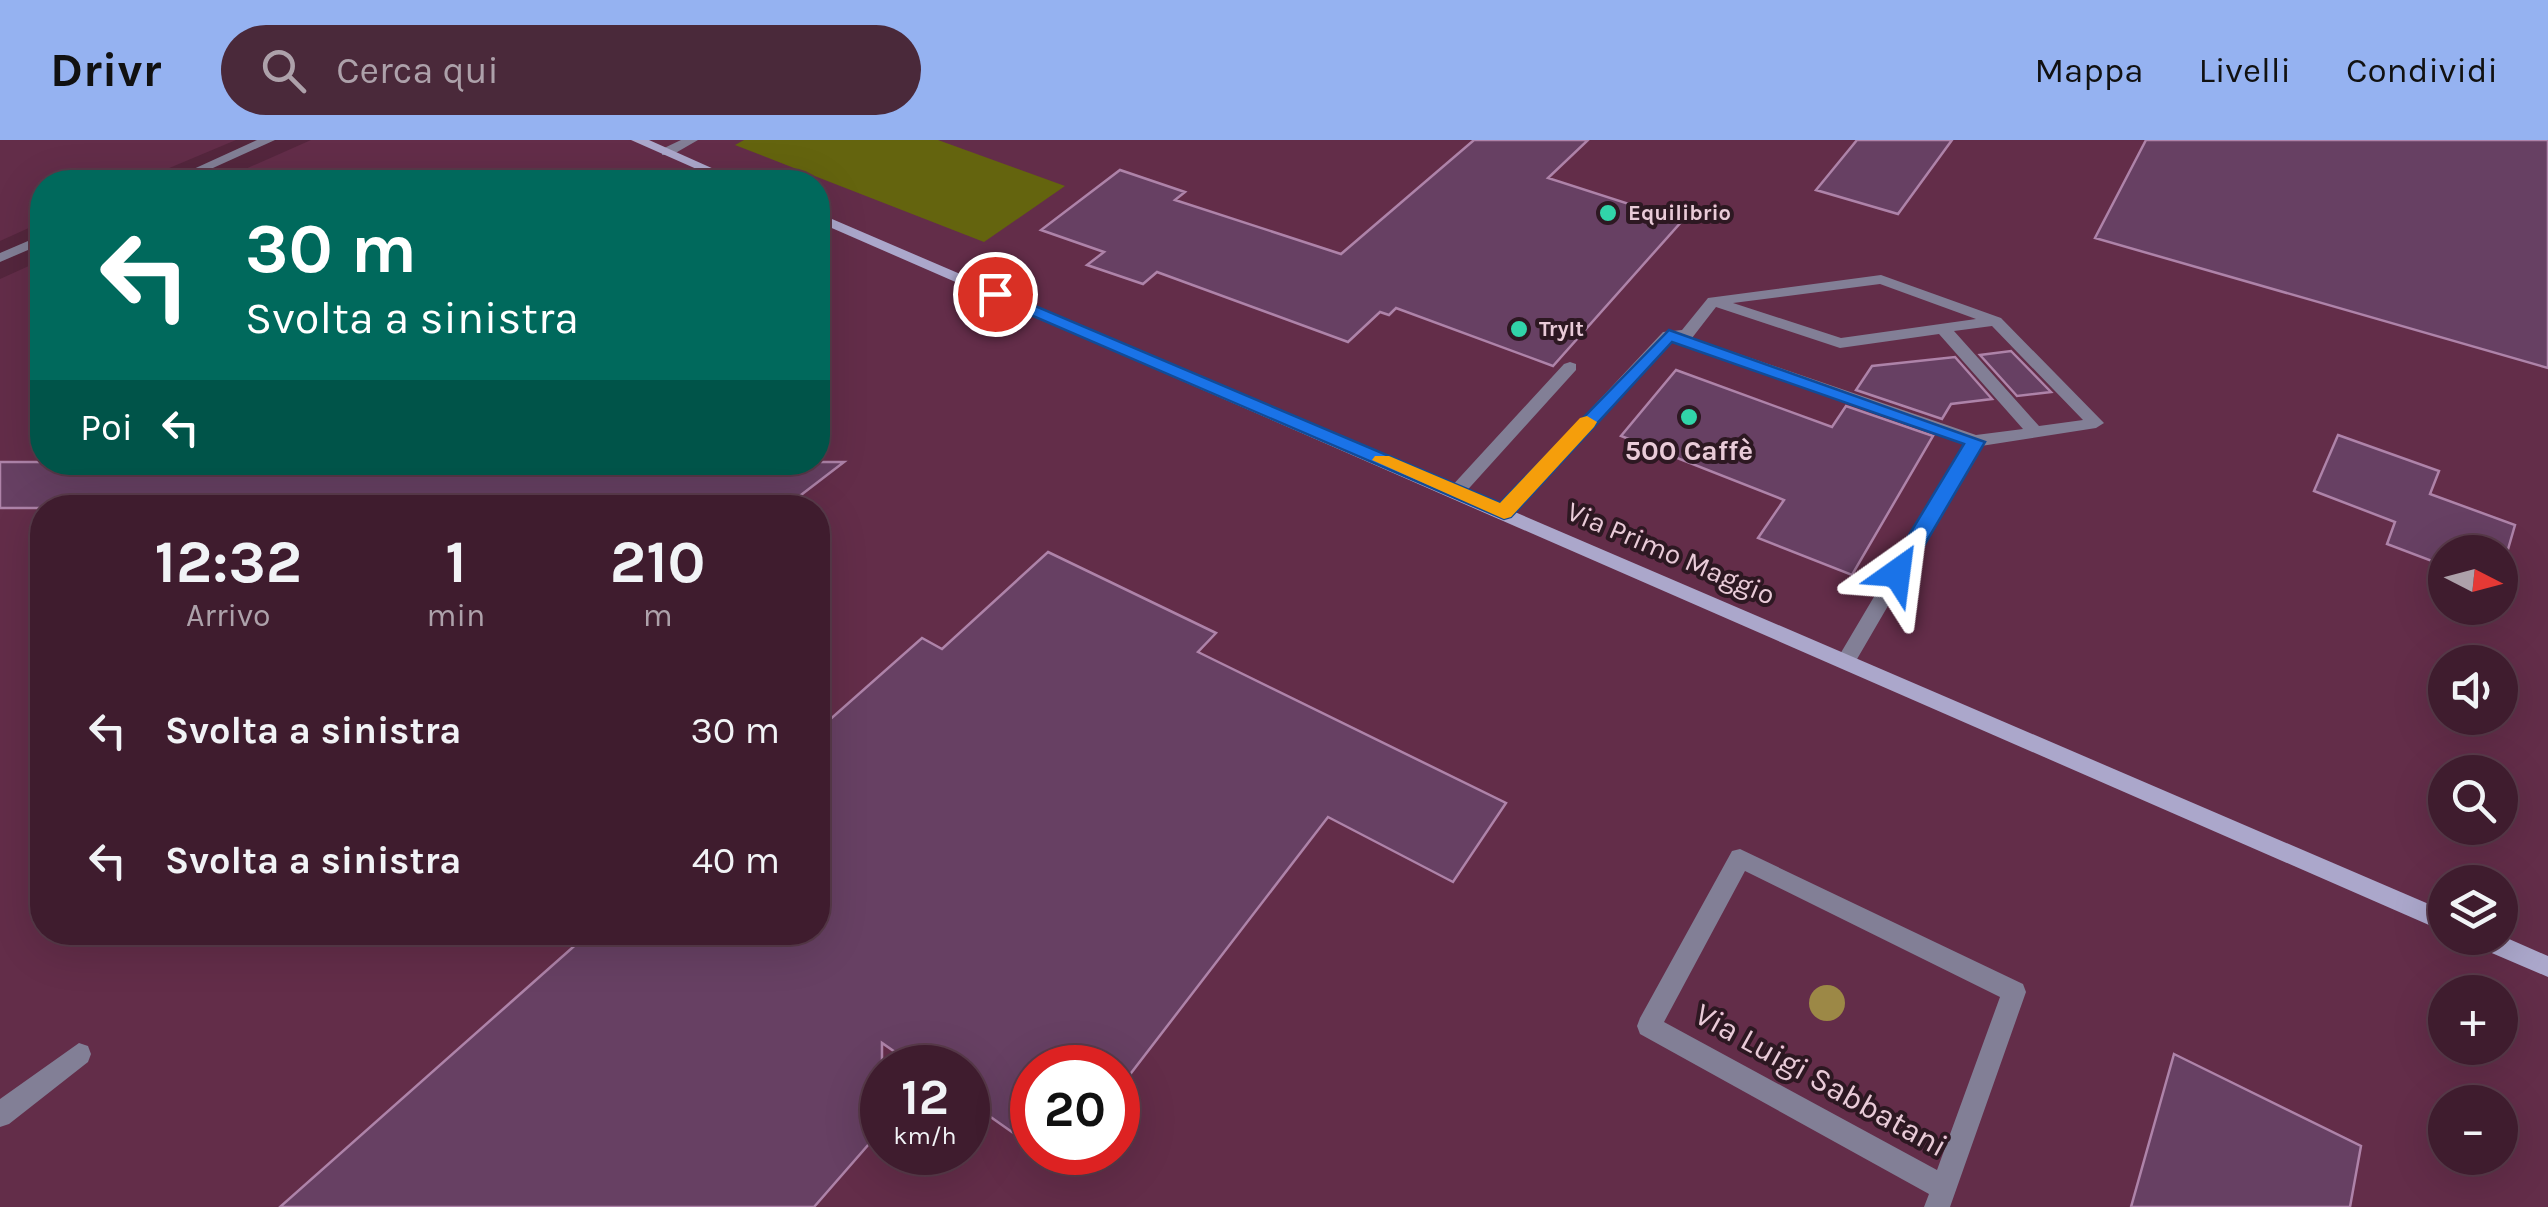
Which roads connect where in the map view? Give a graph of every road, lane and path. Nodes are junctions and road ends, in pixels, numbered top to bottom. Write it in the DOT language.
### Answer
graph roads {
  1 [pos="268,140"];
  2 [pos="638,140"];
  3 [pos="691,140"];
  4 [pos="667,152"];
  5 [pos="199,170"];
  6 [pos="708,170"];
  7 [pos="830,222"];
  8 [pos="30,245"];
  9 [pos="0,258"];
  10 [pos="1713,301"];
  11 [pos="1996,321"];
  12 [pos="1943,328"];
  13 [pos="1669,335"];
  14 [pos="1570,367"];
  15 [pos="2035,432"];
  16 [pos="1975,442"];
  17 [pos="1456,492"];
  18 [pos="1504,512"];
  19 [pos="1846,661"];
  20 [pos="2428,915"];
  21 [pos="2518,954"];
  22 [pos="2548,967"];
  23 [pos="79,1054"];
  24 [pos="0,1114"];
  25 [pos="1940,1197"];
  1 -- 5 [label="street"];
  2 -- 4 [label="street"];
  3 -- 4 [label="street"];
  4 -- 6 [label="street"];
  7 -- 17 [label="street, Via Primo Maggio"];
  8 -- 9 [label="street"];
  10 -- 11 [label="street"];
  10 -- 12 [label="street"];
  10 -- 13 [label="street"];
  11 -- 12 [label="street"];
  11 -- 15 [label="street"];
  12 -- 15 [label="street"];
  13 -- 16 [label="street"];
  13 -- 18 [label="street"];
  14 -- 17 [label="street"];
  15 -- 16 [label="street"];
  16 -- 19 [label="street"];
  17 -- 18 [label="street, Via Primo Maggio"];
  18 -- 19 [label="street, Via Primo Maggio"];
  19 -- 20 [label="street, Via Primo Maggio"];
  21 -- 22 [label="street"];
  23 -- 24 [label="street"];
  25 -- 25 [label="street, Via Luigi Sabbatani"];
}
